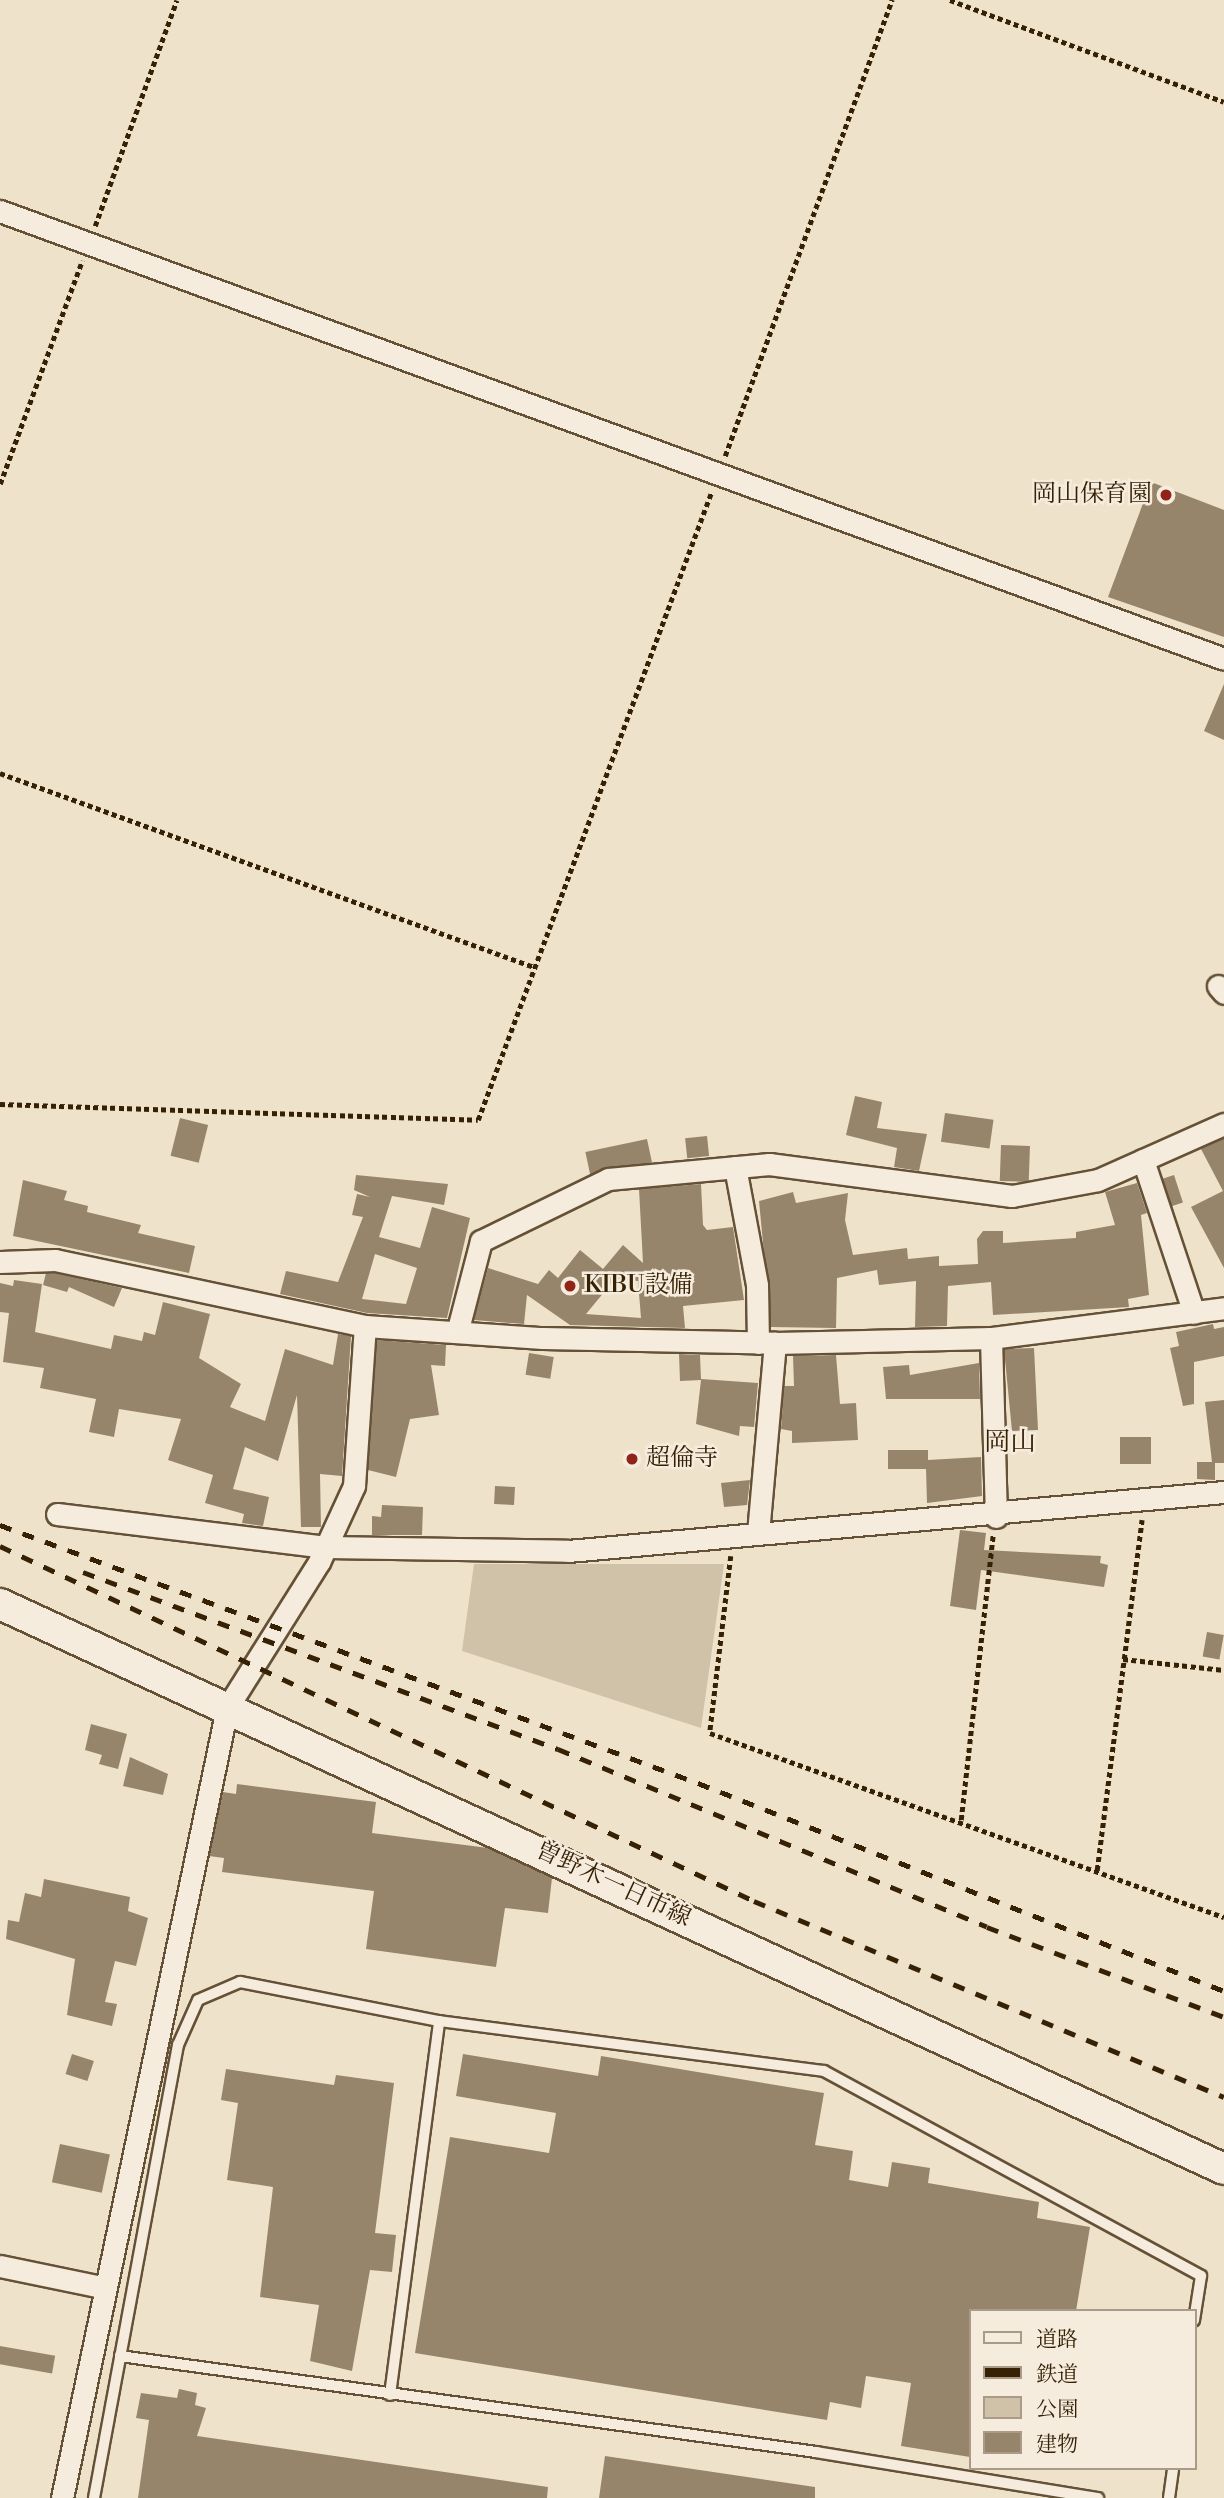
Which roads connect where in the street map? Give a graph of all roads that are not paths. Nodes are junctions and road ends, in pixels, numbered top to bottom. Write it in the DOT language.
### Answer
graph roads {
  1 [pos="0,211"];
  2 [pos="1224,659"];
  3 [pos="1224,1124"];
  4 [pos="1143,1160"];
  5 [pos="735,1167"];
  6 [pos="0,1262"];
  7 [pos="1224,1308"];
  8 [pos="1194,1313"];
  9 [pos="365,1326"];
  10 [pos="458,1329"];
  11 [pos="991,1338"];
  12 [pos="767,1343"];
  13 [pos="1224,1492"];
  14 [pos="57,1514"];
  15 [pos="996,1517"];
  16 [pos="758,1533"];
  17 [pos="326,1547"];
  18 [pos="0,1604"];
  19 [pos="227,1708"];
  20 [pos="439,2021"];
  21 [pos="1224,2169"];
  22 [pos="0,2266"];
  23 [pos="101,2287"];
  24 [pos="1196,2309"];
  25 [pos="120,2356"];
  26 [pos="390,2395"];
  27 [pos="1173,2470"];
  28 [pos="1073,2496"];
  29 [pos="62,2498"];
  30 [pos="94,2498"];
  31 [pos="1097,2498"];
  32 [pos="1169,2498"];
  1 -- 2 [label="street"];
  3 -- 4 [label="street"];
  4 -- 5 [label="street"];
  4 -- 8 [label="street"];
  5 -- 10 [label="street"];
  5 -- 12 [label="street"];
  6 -- 9 [label="street"];
  7 -- 8 [label="street"];
  8 -- 11 [label="street"];
  9 -- 10 [label="street"];
  9 -- 17 [label="street"];
  10 -- 12 [label="street"];
  11 -- 12 [label="street"];
  11 -- 15 [label="street"];
  12 -- 16 [label="street"];
  13 -- 15 [label="street"];
  14 -- 17 [label="street"];
  15 -- 16 [label="street"];
  16 -- 17 [label="street"];
  17 -- 19 [label="street"];
  18 -- 19 [label="main road, 曽野木一日市線"];
  19 -- 21 [label="main road, 曽野木一日市線"];
  19 -- 23 [label="street"];
  20 -- 24 [label="lane"];
  20 -- 25 [label="lane"];
  20 -- 26 [label="lane"];
  22 -- 23 [label="street"];
  23 -- 29 [label="street"];
  25 -- 26 [label="lane"];
  25 -- 30 [label="lane"];
  26 -- 28 [label="lane"];
  27 -- 32 [label="lane"];
  28 -- 31 [label="lane"];
}
